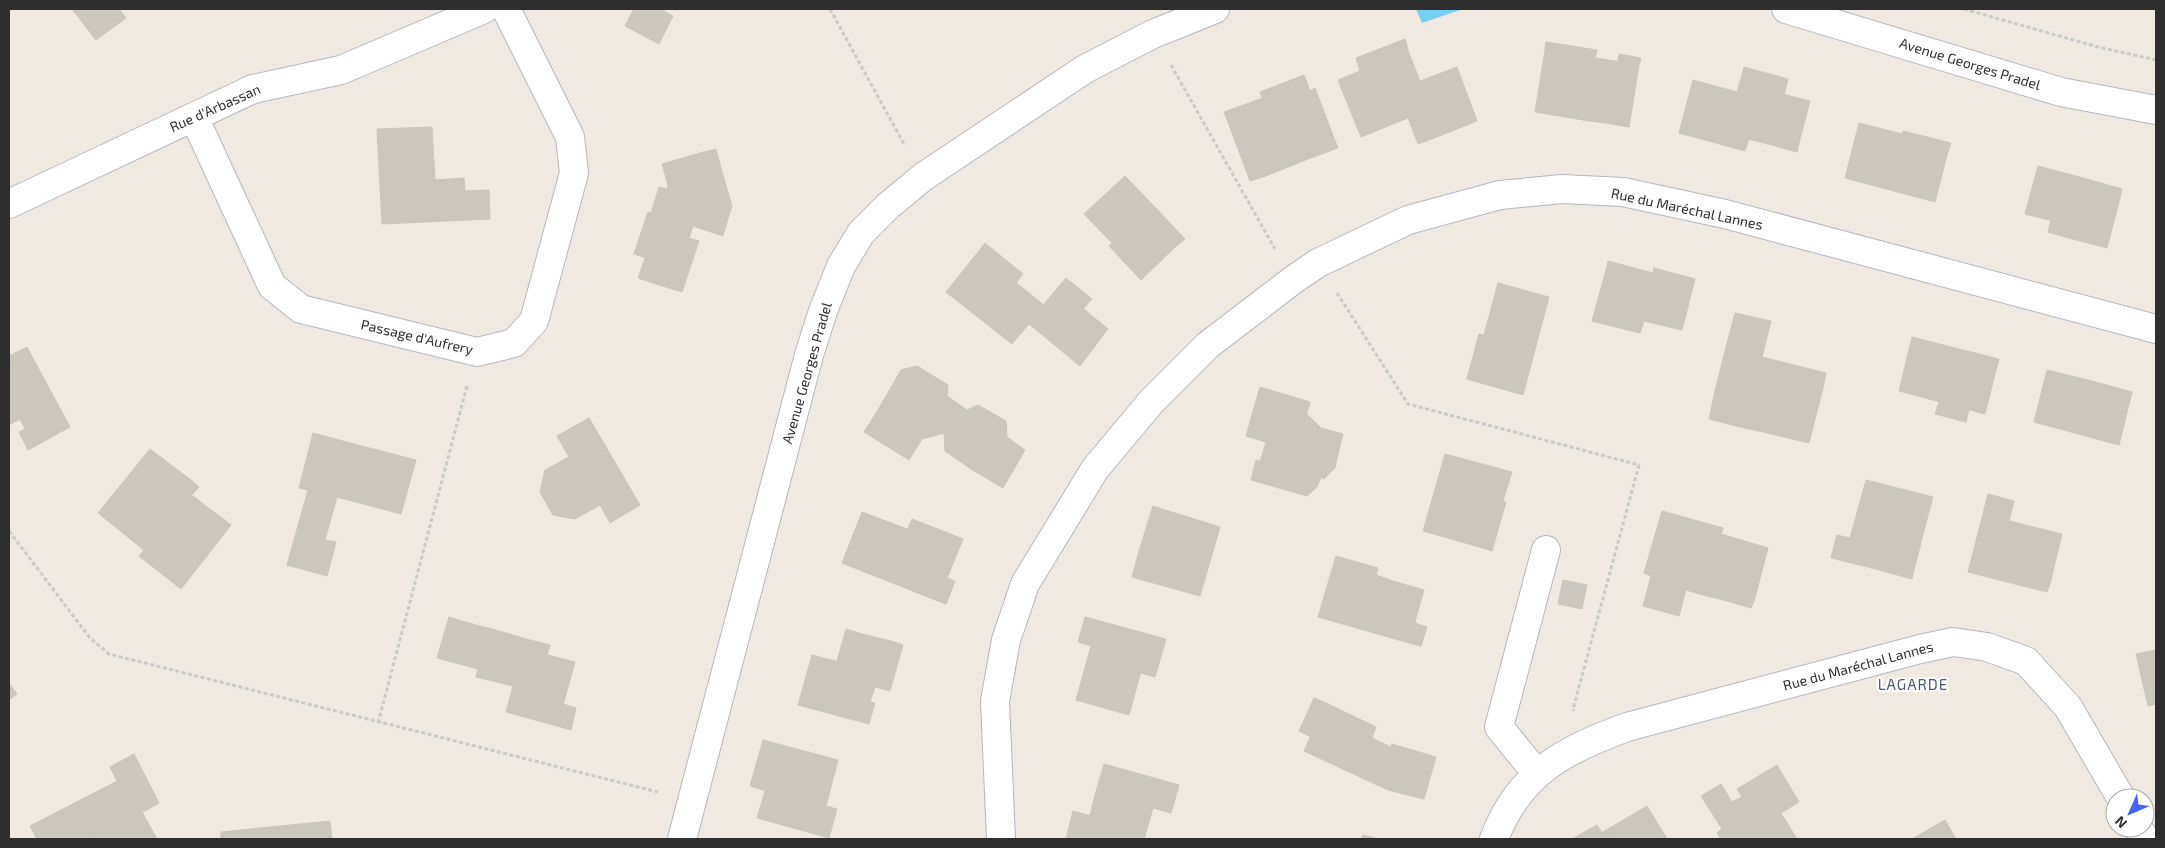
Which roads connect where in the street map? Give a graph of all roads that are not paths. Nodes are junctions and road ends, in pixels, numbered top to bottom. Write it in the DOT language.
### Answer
graph roads {
  1 [pos="484,9"];
  2 [pos="506,9"];
  3 [pos="1215,9"];
  4 [pos="1786,9"];
  5 [pos="2156,110"];
  6 [pos="194,117"];
  7 [pos="9,204"];
  8 [pos="2156,329"];
  9 [pos="1546,550"];
  10 [pos="1537,774"];
  11 [pos="2115,788"];
  12 [pos="682,839"];
  13 [pos="1001,839"];
  14 [pos="1494,839"];
  1 -- 6 [label="street, Rue d'Arbassan"];
  2 -- 6 [label="street, Passage d'Aufrery"];
  3 -- 12 [label="street, Avenue Georges Pradel"];
  4 -- 5 [label="street, Avenue Georges Pradel"];
  6 -- 7 [label="street, Rue d'Arbassan"];
  8 -- 13 [label="street, Rue du Maréchal Lannes"];
  9 -- 10 [label="street"];
  10 -- 11 [label="street, Rue du Maréchal Lannes"];
  10 -- 14 [label="street, Rue du Maréchal Lannes"];
}
